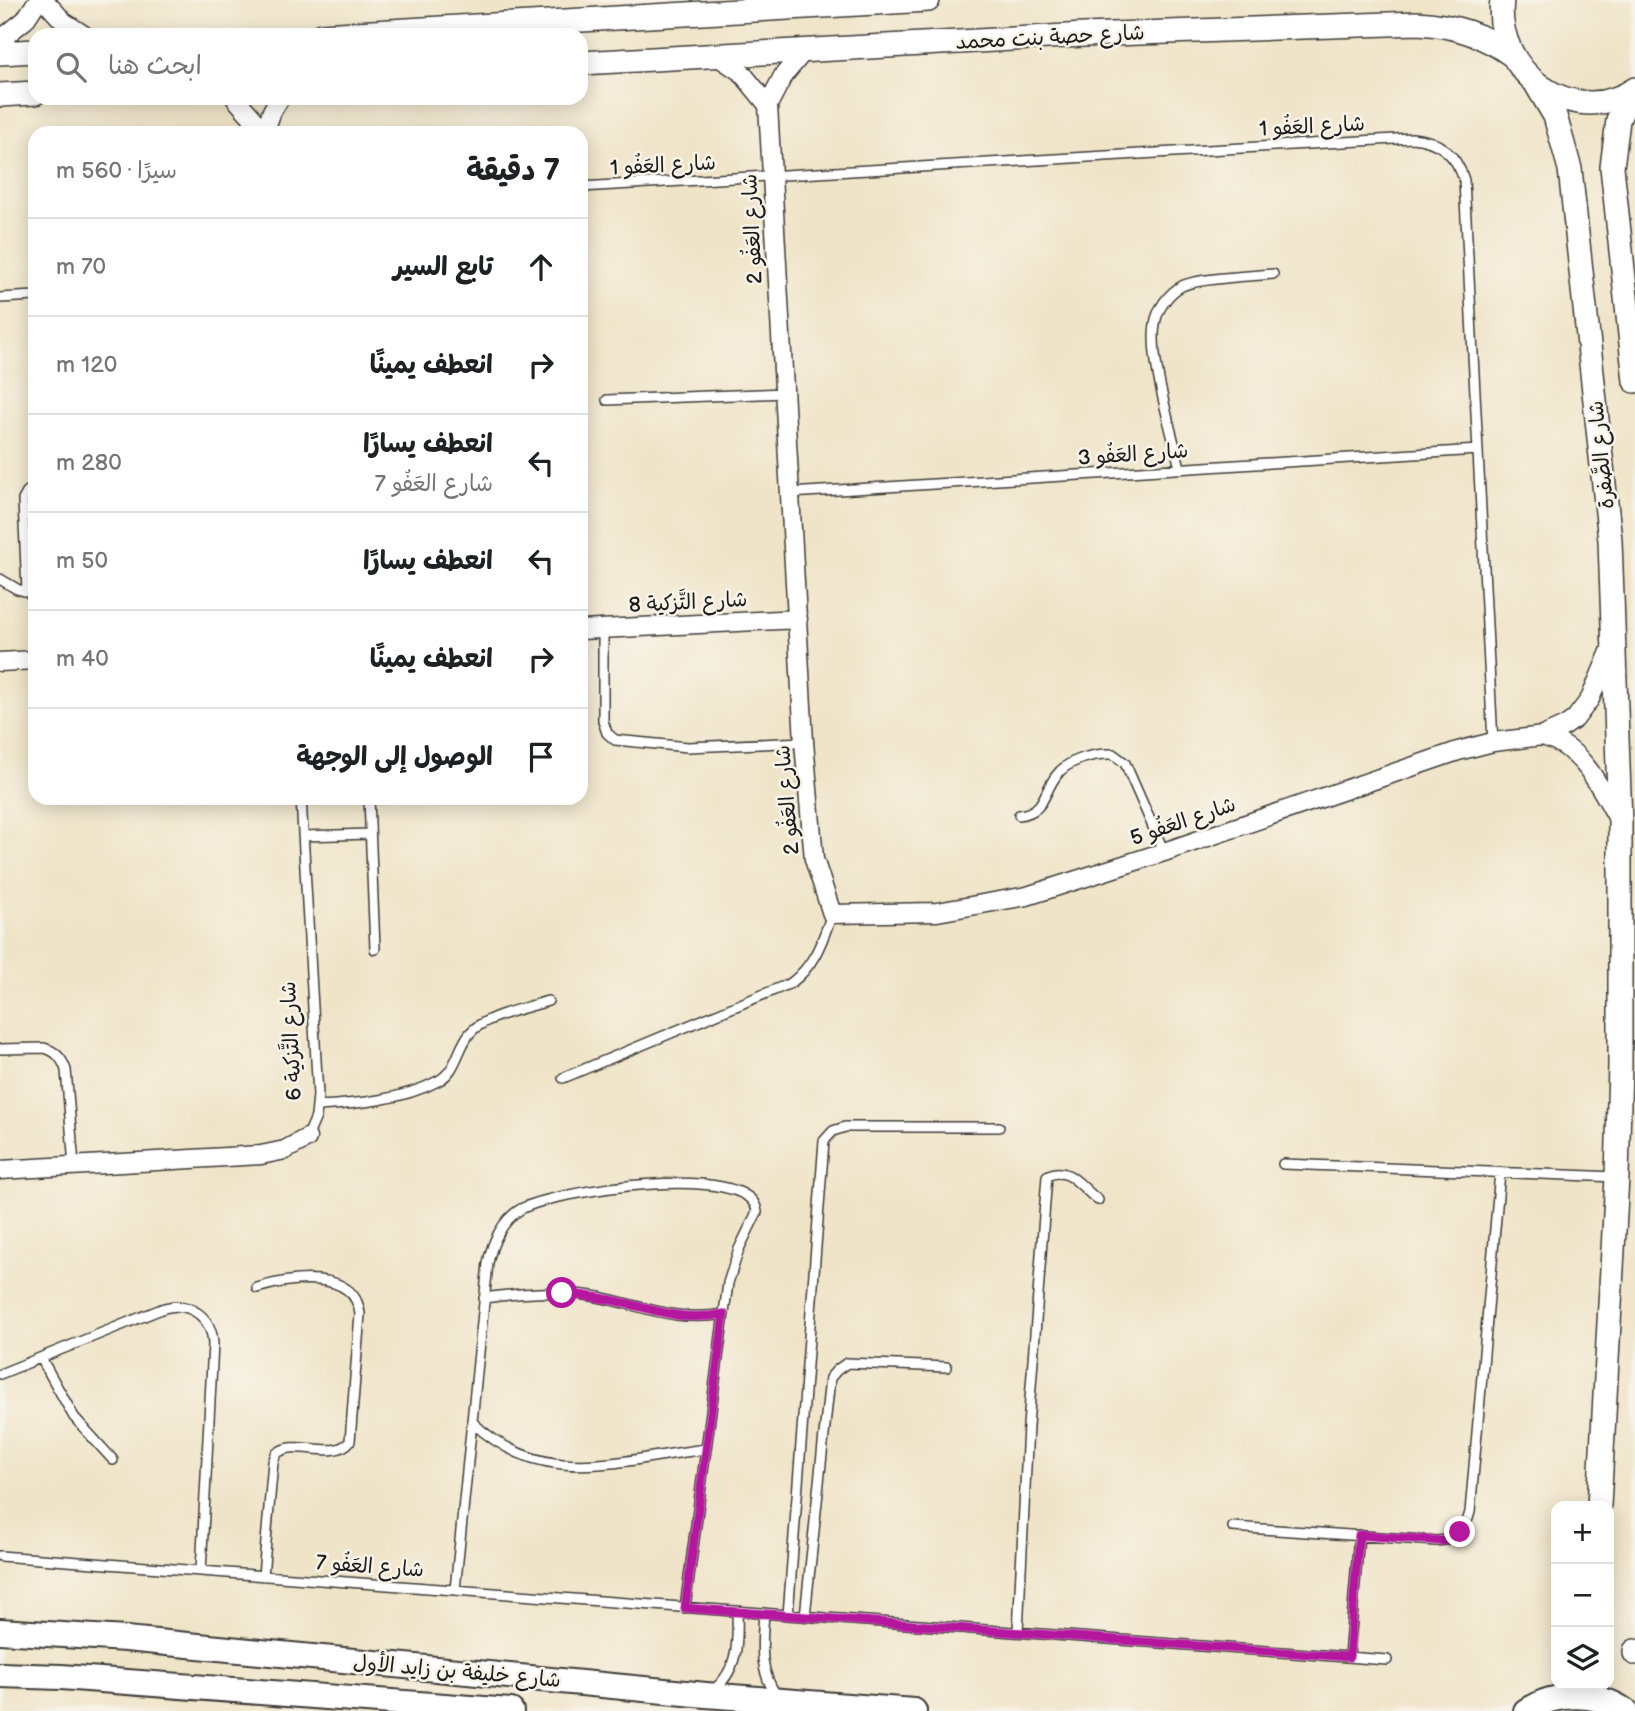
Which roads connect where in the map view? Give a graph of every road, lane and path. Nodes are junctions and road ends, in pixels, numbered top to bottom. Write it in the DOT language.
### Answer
graph roads {
  1 [pos="38,0"];
  2 [pos="44,0"];
  3 [pos="928,0"];
  4 [pos="1502,0"];
  5 [pos="73,28"];
  6 [pos="442,28"];
  7 [pos="0,40"];
  8 [pos="28,51"];
  9 [pos="804,51"];
  10 [pos="0,53"];
  11 [pos="1512,55"];
  12 [pos="717,56"];
  13 [pos="588,63"];
  14 [pos="1536,84"];
  15 [pos="1633,90"];
  16 [pos="28,93"];
  17 [pos="0,95"];
  18 [pos="241,105"];
  19 [pos="276,105"];
  20 [pos="768,105"];
  21 [pos="258,126"];
  22 [pos="266,126"];
  23 [pos="772,176"];
  24 [pos="588,187"];
  25 [pos="1273,274"];
  26 [pos="28,297"];
  27 [pos="0,299"];
  28 [pos="1635,381"];
  29 [pos="785,393"];
  30 [pos="607,400"];
  31 [pos="1478,450"];
  32 [pos="1180,468"];
  33 [pos="28,491"];
  34 [pos="790,493"];
  35 [pos="28,558"];
  36 [pos="0,579"];
  37 [pos="28,592"];
  38 [pos="798,619"];
  39 [pos="603,629"];
  40 [pos="588,630"];
  41 [pos="1615,640"];
  42 [pos="28,660"];
  43 [pos="0,662"];
  44 [pos="1543,736"];
  45 [pos="804,742"];
  46 [pos="1493,742"];
  47 [pos="301,805"];
  48 [pos="369,805"];
  49 [pos="1019,815"];
  50 [pos="1620,822"];
  51 [pos="370,834"];
  52 [pos="303,836"];
  53 [pos="1164,852"];
  54 [pos="832,914"];
  55 [pos="375,948"];
  56 [pos="548,1001"];
  57 [pos="0,1049"];
  58 [pos="562,1078"];
  59 [pos="318,1106"];
  60 [pos="999,1127"];
  61 [pos="307,1138"];
  62 [pos="1283,1164"];
  63 [pos="75,1165"];
  64 [pos="0,1170"];
  65 [pos="1500,1172"];
  66 [pos="1617,1177"];
  67 [pos="1098,1200"];
  68 [pos="257,1288"];
  69 [pos="484,1298"];
  70 [pos="724,1314"];
  71 [pos="41,1359"];
  72 [pos="947,1367"];
  73 [pos="0,1374"];
  74 [pos="472,1422"];
  75 [pos="705,1449"];
  76 [pos="113,1460"];
  77 [pos="1599,1501"];
  78 [pos="1233,1527"];
  79 [pos="1359,1535"];
  80 [pos="0,1556"];
  81 [pos="201,1571"];
  82 [pos="263,1576"];
  83 [pos="455,1590"];
  84 [pos="685,1608"];
  85 [pos="737,1611"];
  86 [pos="764,1613"];
  87 [pos="788,1615"];
  88 [pos="805,1616"];
  89 [pos="0,1631"];
  90 [pos="1018,1632"];
  91 [pos="1349,1657"];
  92 [pos="1387,1660"];
  93 [pos="0,1675"];
  94 [pos="706,1695"];
  95 [pos="1544,1699"];
  96 [pos="781,1701"];
  97 [pos="511,1711"];
  98 [pos="914,1711"];
  99 [pos="1625,1711"];
  1 -- 7 [label="street"];
  2 -- 5 [label="street"];
  3 -- 6 [label="street"];
  4 -- 11 [label="street"];
  8 -- 10 [label="street"];
  9 -- 11 [label="street, شارع حصة بنت محمد"];
  9 -- 12 [label="street, شارع حصة بنت محمد"];
  9 -- 20 [label="street"];
  11 -- 14 [label="street, شارع الصَّفرة"];
  12 -- 13 [label="street, شارع حصة بنت محمد"];
  12 -- 20 [label="street"];
  14 -- 15 [label="street"];
  14 -- 41 [label="street, شارع الصَّفرة"];
  15 -- 28 [label="street"];
  16 -- 17 [label="street"];
  18 -- 21 [label="street"];
  19 -- 22 [label="street"];
  20 -- 23 [label="street, شارع العَفُو 2"];
  23 -- 24 [label="lane, شارع العَفُو 1"];
  23 -- 29 [label="street, شارع العَفُو 2"];
  23 -- 31 [label="lane, شارع العَفُو 1"];
  25 -- 32 [label="lane"];
  26 -- 27 [label="lane"];
  29 -- 30 [label="lane"];
  29 -- 34 [label="street, شارع العَفُو 2"];
  31 -- 32 [label="lane, شارع العَفُو 3"];
  31 -- 46 [label="lane, شارع العَفُو 1"];
  32 -- 34 [label="lane, شارع العَفُو 3"];
  33 -- 35 [label="lane"];
  34 -- 38 [label="street, شارع العَفُو 2"];
  36 -- 37 [label="lane"];
  38 -- 39 [label="street, شارع التَّزكية 8"];
  38 -- 45 [label="street, شارع العَفُو 2"];
  39 -- 40 [label="street, شارع التَّزكية 8"];
  39 -- 45 [label="lane"];
  41 -- 44 [label="street, شارع العَفُو 5"];
  41 -- 50 [label="street, شارع الصَّفرة"];
  42 -- 43 [label="street"];
  44 -- 46 [label="street, شارع العَفُو 5"];
  44 -- 50 [label="street"];
  45 -- 54 [label="street, شارع العَفُو 2"];
  46 -- 53 [label="street, شارع العَفُو 5"];
  47 -- 52 [label="lane, شارع التَّزكية 6"];
  48 -- 51 [label="lane"];
  49 -- 53 [label="lane"];
  50 -- 66 [label="street, شارع الصَّفرة"];
  51 -- 52 [label="lane"];
  51 -- 55 [label="lane"];
  52 -- 59 [label="lane, شارع التَّزكية 6"];
  53 -- 54 [label="street, شارع العَفُو 5"];
  54 -- 58 [label="lane"];
  56 -- 59 [label="lane"];
  57 -- 63 [label="lane"];
  59 -- 61 [label="lane, شارع التَّزكية 6"];
  60 -- 87 [label="lane"];
  61 -- 63 [label="street, شارع التَّزكية 6"];
  62 -- 65 [label="lane"];
  63 -- 64 [label="street, شارع التَّزكية 6"];
  65 -- 66 [label="lane"];
  65 -- 79 [label="lane"];
  66 -- 77 [label="street, شارع الصَّفرة"];
  67 -- 90 [label="lane"];
  68 -- 82 [label="lane"];
  69 -- 70 [label="lane"];
  69 -- 70 [label="lane"];
  69 -- 74 [label="lane"];
  70 -- 75 [label="lane"];
  71 -- 73 [label="lane"];
  71 -- 76 [label="lane"];
  71 -- 81 [label="lane"];
  72 -- 88 [label="lane"];
  74 -- 75 [label="lane"];
  74 -- 83 [label="lane"];
  75 -- 84 [label="lane"];
  78 -- 79 [label="lane"];
  79 -- 91 [label="lane"];
  80 -- 81 [label="lane, شارع العَفُو 7"];
  81 -- 82 [label="lane, شارع العَفُو 7"];
  82 -- 83 [label="lane, شارع العَفُو 7"];
  83 -- 84 [label="lane, شارع العَفُو 7"];
  84 -- 85 [label="lane, شارع العَفُو 7"];
  85 -- 86 [label="lane, شارع العَفُو 7"];
  85 -- 94 [label="lane"];
  86 -- 87 [label="lane, شارع العَفُو 7"];
  86 -- 96 [label="lane"];
  87 -- 88 [label="lane, شارع العَفُو 7"];
  88 -- 90 [label="lane, شارع العَفُو 7"];
  89 -- 94 [label="main road, شارع خليفة بن زايد الأول"];
  90 -- 91 [label="lane, شارع العَفُو 7"];
  91 -- 92 [label="lane, شارع العَفُو 7"];
  93 -- 97 [label="main road, شارع خليفة بن زايد الأول"];
  94 -- 96 [label="main road, شارع خليفة بن زايد الأول"];
  95 -- 99 [label="main road"];
  96 -- 98 [label="main road, شارع خليفة بن زايد الأول"];
}
